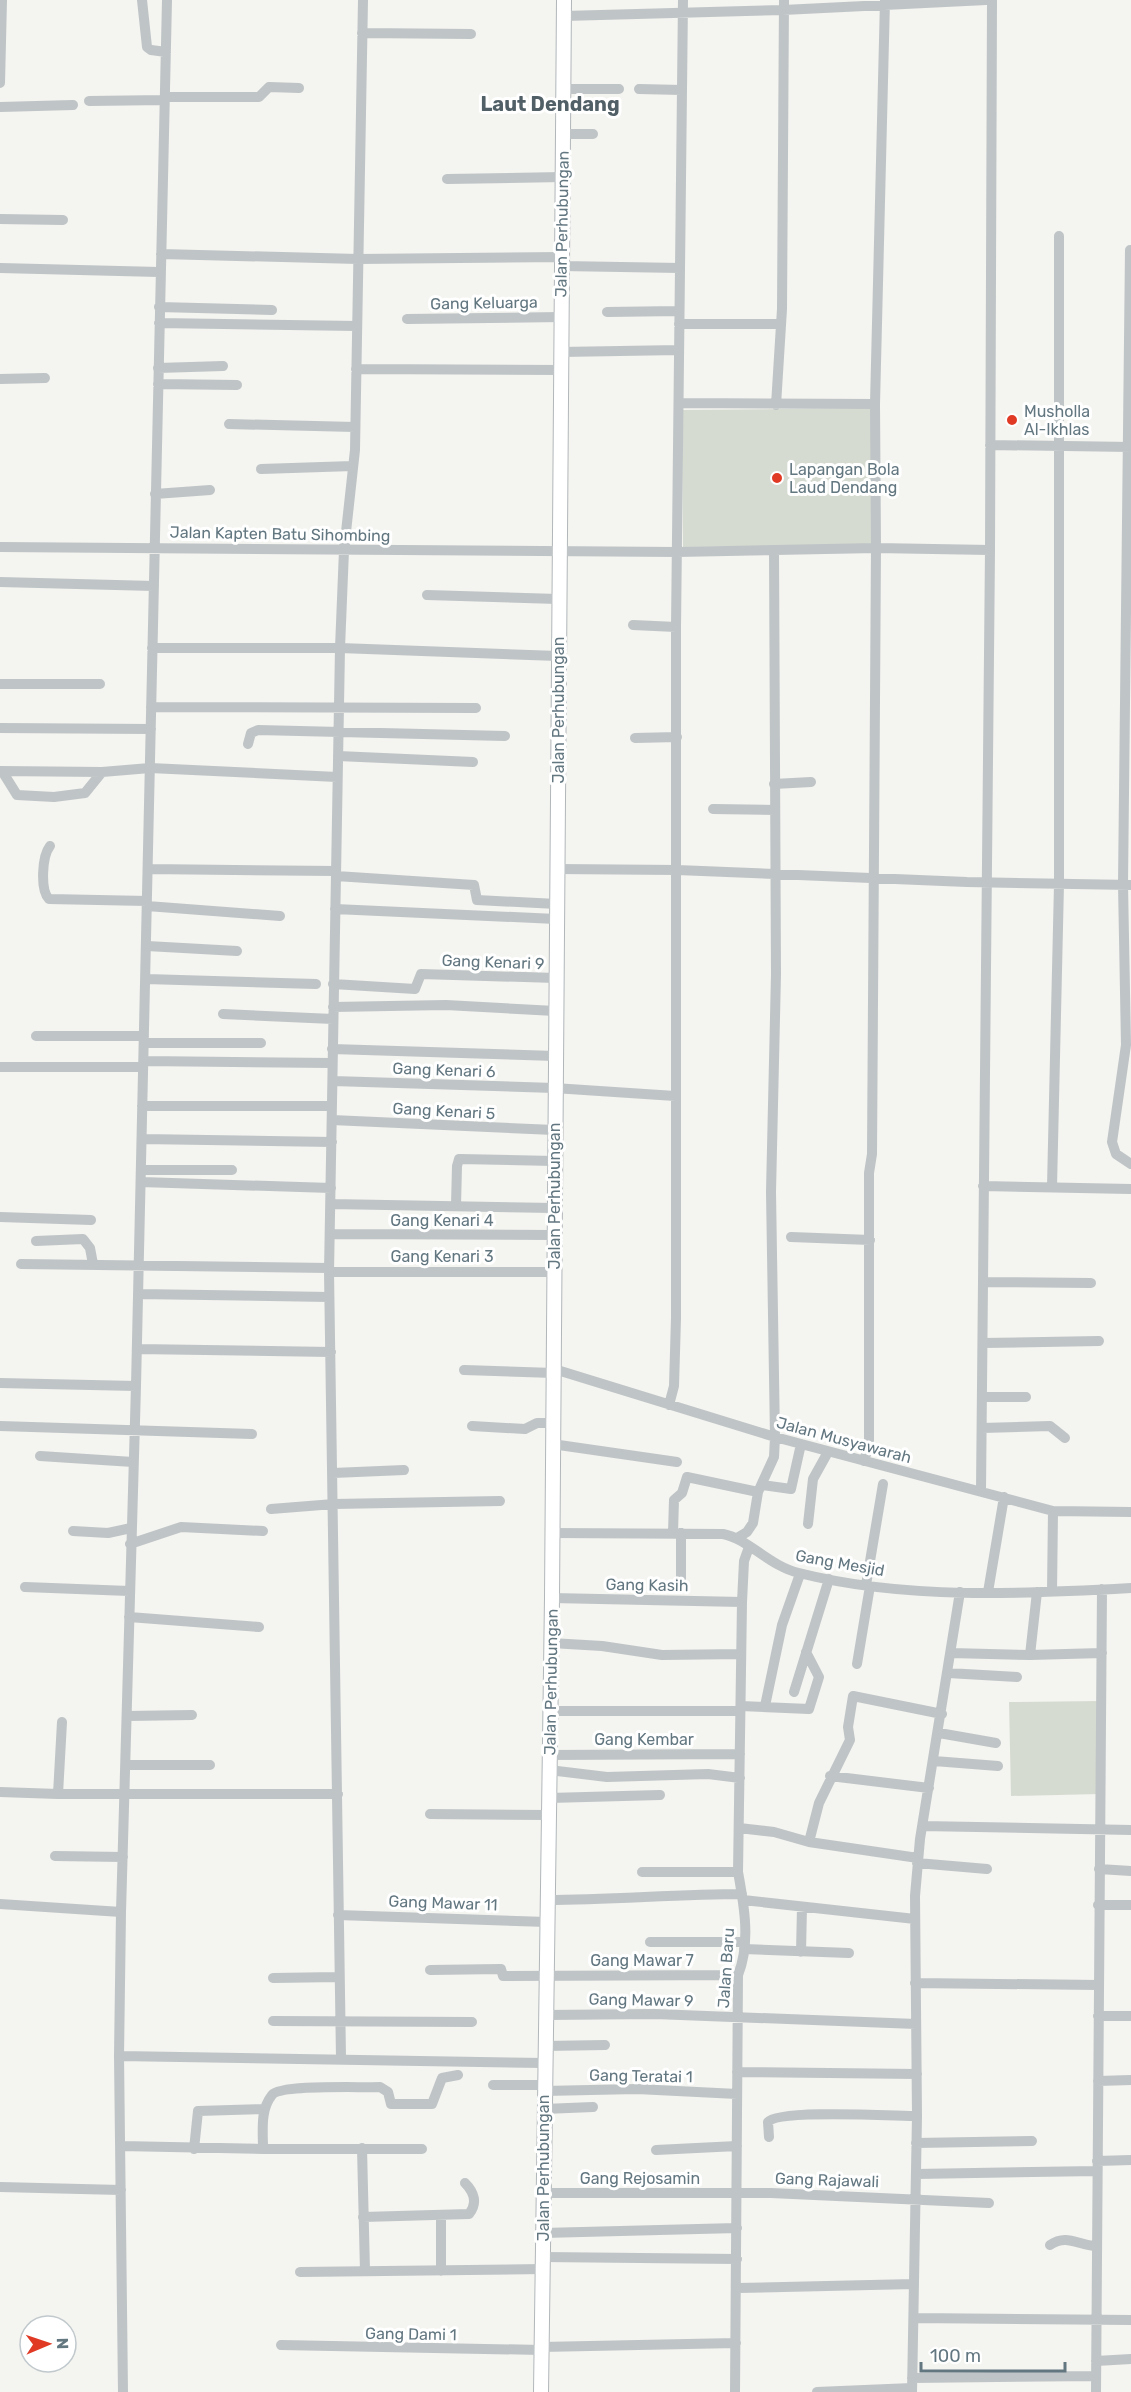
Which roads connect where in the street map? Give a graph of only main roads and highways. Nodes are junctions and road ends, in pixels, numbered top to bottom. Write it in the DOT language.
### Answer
graph roads {
  1 [pos="564,0"];
  2 [pos="541,2392"];
  1 -- 2 [label="main road, Jalan Perhubungan"];
}
